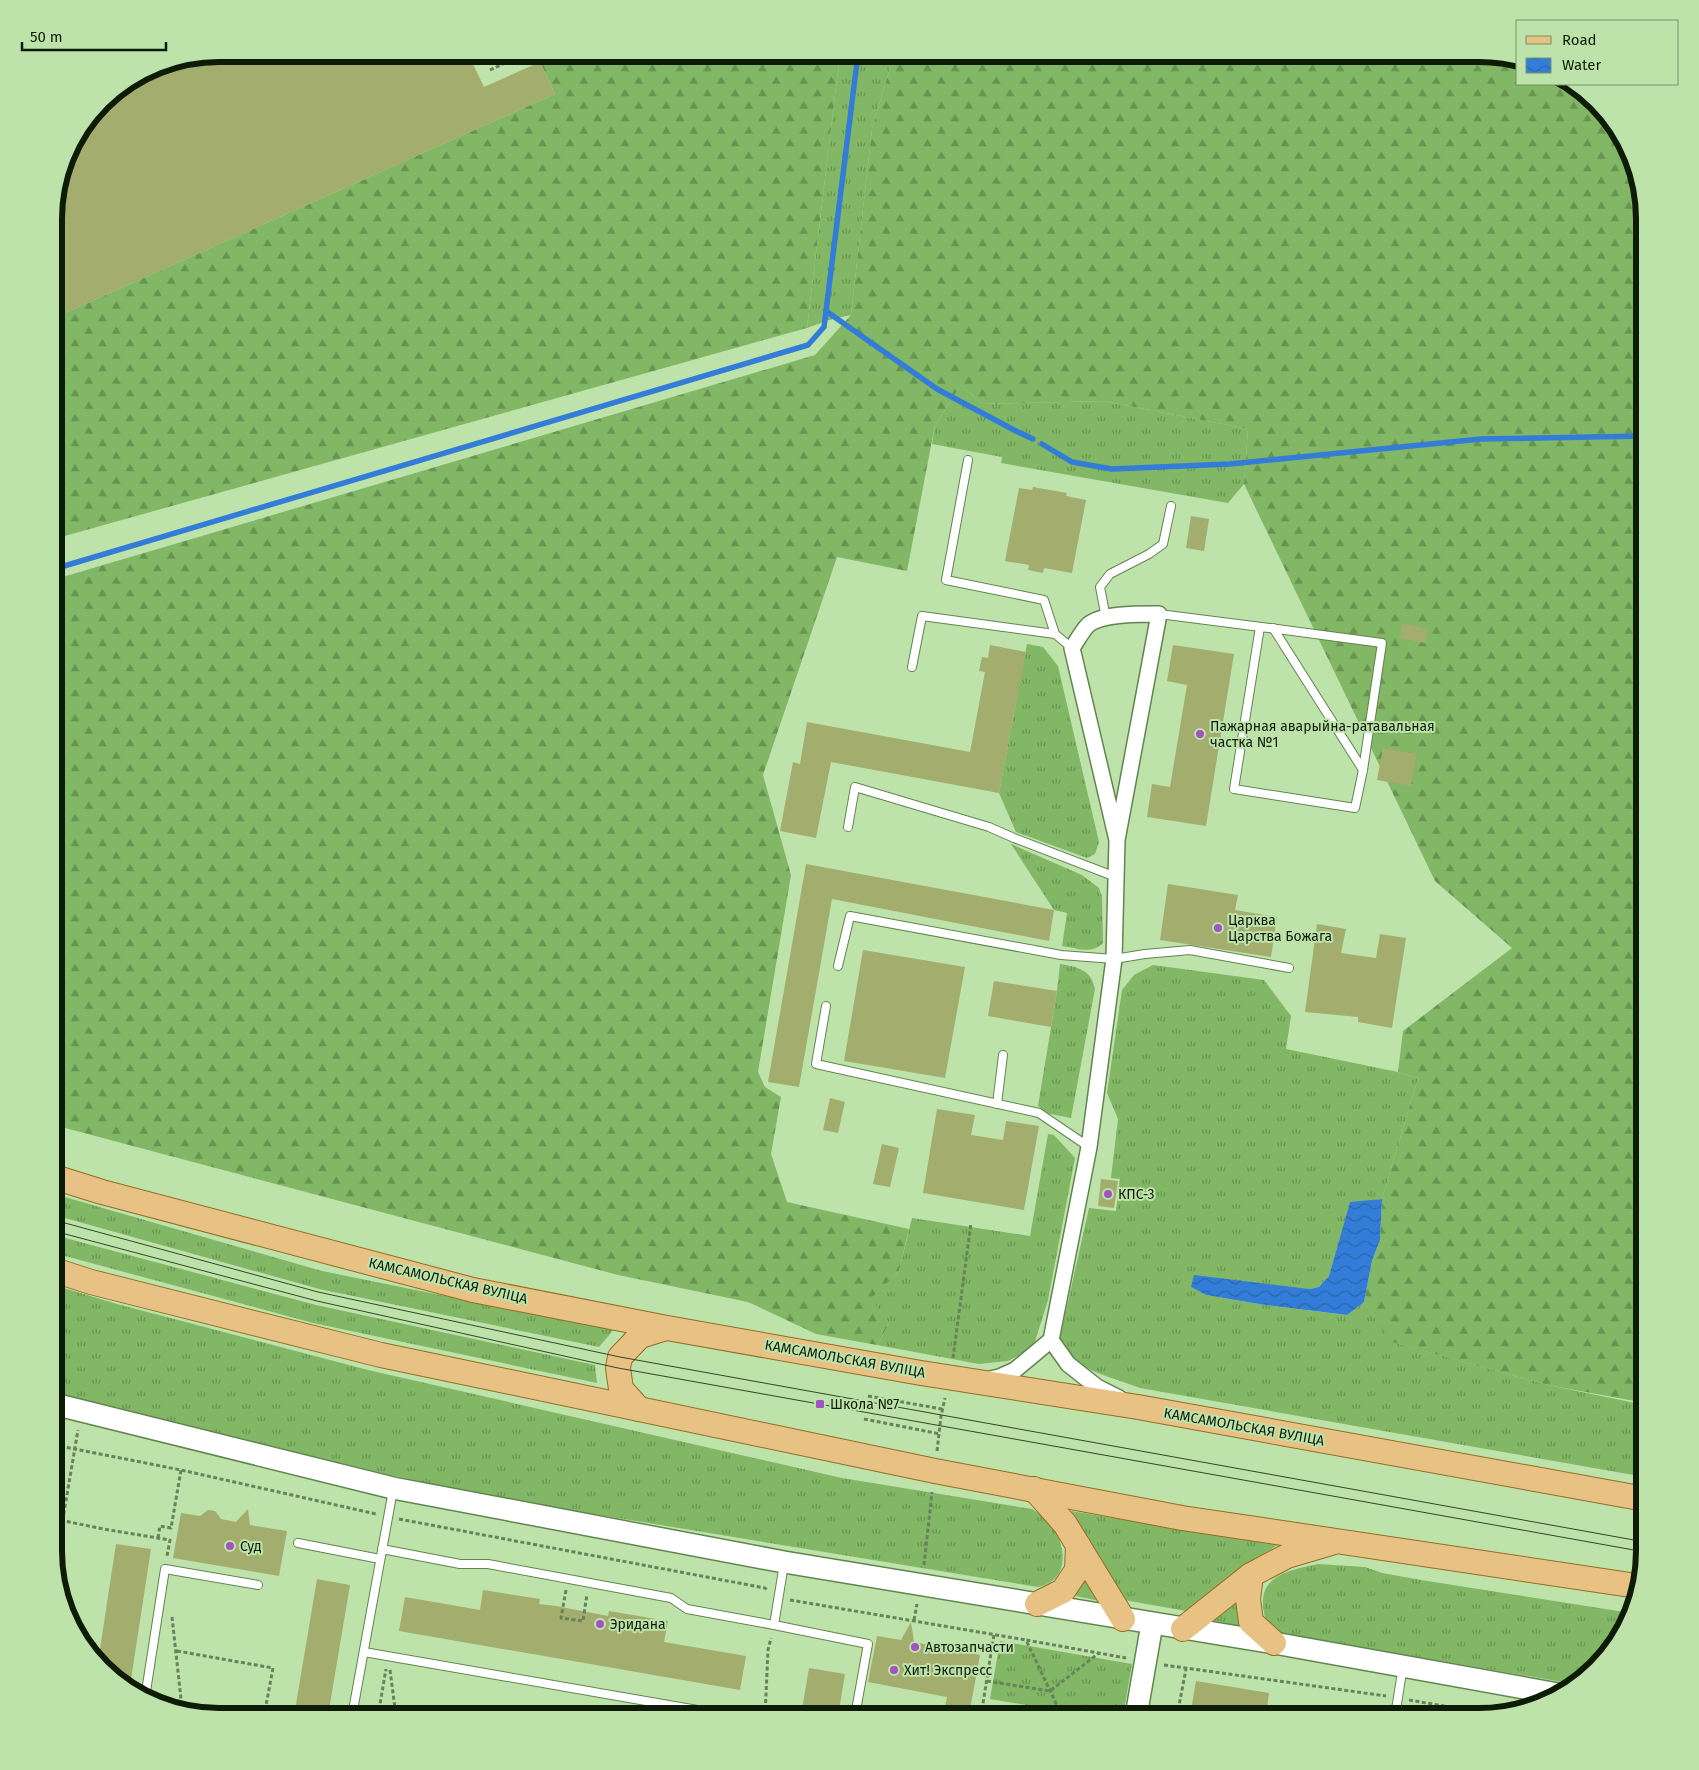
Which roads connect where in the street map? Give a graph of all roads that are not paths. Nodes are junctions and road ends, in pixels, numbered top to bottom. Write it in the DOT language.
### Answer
graph roads {
  1 [pos="968,460"];
  2 [pos="1171,506"];
  3 [pos="1159,614"];
  4 [pos="1106,618"];
  5 [pos="1260,627"];
  6 [pos="1273,628"];
  7 [pos="1055,634"];
  8 [pos="1072,648"];
  9 [pos="912,667"];
  10 [pos="1363,770"];
  11 [pos="848,827"];
  12 [pos="1117,840"];
  13 [pos="1116,877"];
  14 [pos="1114,959"];
  15 [pos="838,966"];
  16 [pos="1289,968"];
  17 [pos="826,1006"];
  18 [pos="1003,1055"];
  19 [pos="997,1104"];
  20 [pos="1089,1147"];
  21 [pos="62,1180"];
  22 [pos="62,1273"];
  23 [pos="667,1328"];
  24 [pos="1051,1340"];
  25 [pos="977,1382"];
  26 [pos="62,1406"];
  27 [pos="1138,1408"];
  28 [pos="639,1409"];
  29 [pos="393,1488"];
  30 [pos="1034,1489"];
  31 [pos="1636,1497"];
  32 [pos="1338,1541"];
  33 [pos="298,1543"];
  34 [pos="1078,1545"];
  35 [pos="382,1549"];
  36 [pos="380,1559"];
  37 [pos="784,1562"];
  38 [pos="1250,1575"];
  39 [pos="1633,1583"];
  40 [pos="258,1585"];
  41 [pos="1037,1604"];
  42 [pos="1123,1619"];
  43 [pos="1152,1624"];
  44 [pos="774,1625"];
  45 [pos="1183,1629"];
  46 [pos="1274,1643"];
  47 [pos="364,1652"];
  48 [pos="1403,1666"];
  49 [pos="146,1689"];
  50 [pos="1547,1692"];
  51 [pos="354,1708"];
  52 [pos="686,1708"];
  53 [pos="856,1708"];
  54 [pos="1137,1708"];
  55 [pos="1396,1708"];
  1 -- 7 [label="lane"];
  2 -- 4 [label="lane"];
  3 -- 4 [label="street"];
  3 -- 5 [label="lane"];
  3 -- 12 [label="street"];
  4 -- 8 [label="street"];
  5 -- 6 [label="lane"];
  5 -- 10 [label="lane"];
  6 -- 10 [label="lane"];
  6 -- 10 [label="lane"];
  7 -- 8 [label="lane"];
  7 -- 9 [label="lane"];
  8 -- 12 [label="street"];
  11 -- 13 [label="lane"];
  12 -- 13 [label="street"];
  13 -- 14 [label="street"];
  14 -- 15 [label="lane"];
  14 -- 16 [label="lane"];
  14 -- 20 [label="street"];
  17 -- 19 [label="lane"];
  18 -- 19 [label="lane"];
  19 -- 20 [label="lane"];
  20 -- 24 [label="street"];
  21 -- 23 [label="main road, КАМСАМОЛЬСКАЯ ВУЛІЦА"];
  22 -- 28 [label="main road"];
  23 -- 25 [label="main road, КАМСАМОЛЬСКАЯ ВУЛІЦА"];
  23 -- 28 [label="main road"];
  24 -- 25 [label="street"];
  24 -- 27 [label="street"];
  25 -- 27 [label="main road, КАМСАМОЛЬСКАЯ ВУЛІЦА"];
  26 -- 29 [label="street"];
  27 -- 31 [label="main road, КАМСАМОЛЬСКАЯ ВУЛІЦА"];
  28 -- 30 [label="main road"];
  29 -- 35 [label="lane"];
  29 -- 37 [label="street"];
  30 -- 32 [label="main road"];
  30 -- 34 [label="main road"];
  32 -- 38 [label="main road"];
  32 -- 39 [label="main road"];
  33 -- 36 [label="lane"];
  34 -- 41 [label="main road"];
  34 -- 42 [label="main road"];
  35 -- 36 [label="lane"];
  35 -- 44 [label="lane"];
  36 -- 47 [label="lane"];
  37 -- 41 [label="street"];
  37 -- 44 [label="lane"];
  38 -- 45 [label="main road"];
  38 -- 46 [label="main road"];
  40 -- 49 [label="lane"];
  41 -- 42 [label="street"];
  42 -- 43 [label="street"];
  43 -- 45 [label="street"];
  43 -- 54 [label="street"];
  44 -- 53 [label="lane"];
  45 -- 46 [label="street"];
  46 -- 48 [label="street"];
  47 -- 51 [label="lane"];
  47 -- 52 [label="lane"];
  48 -- 50 [label="street"];
  48 -- 55 [label="lane"];
}
